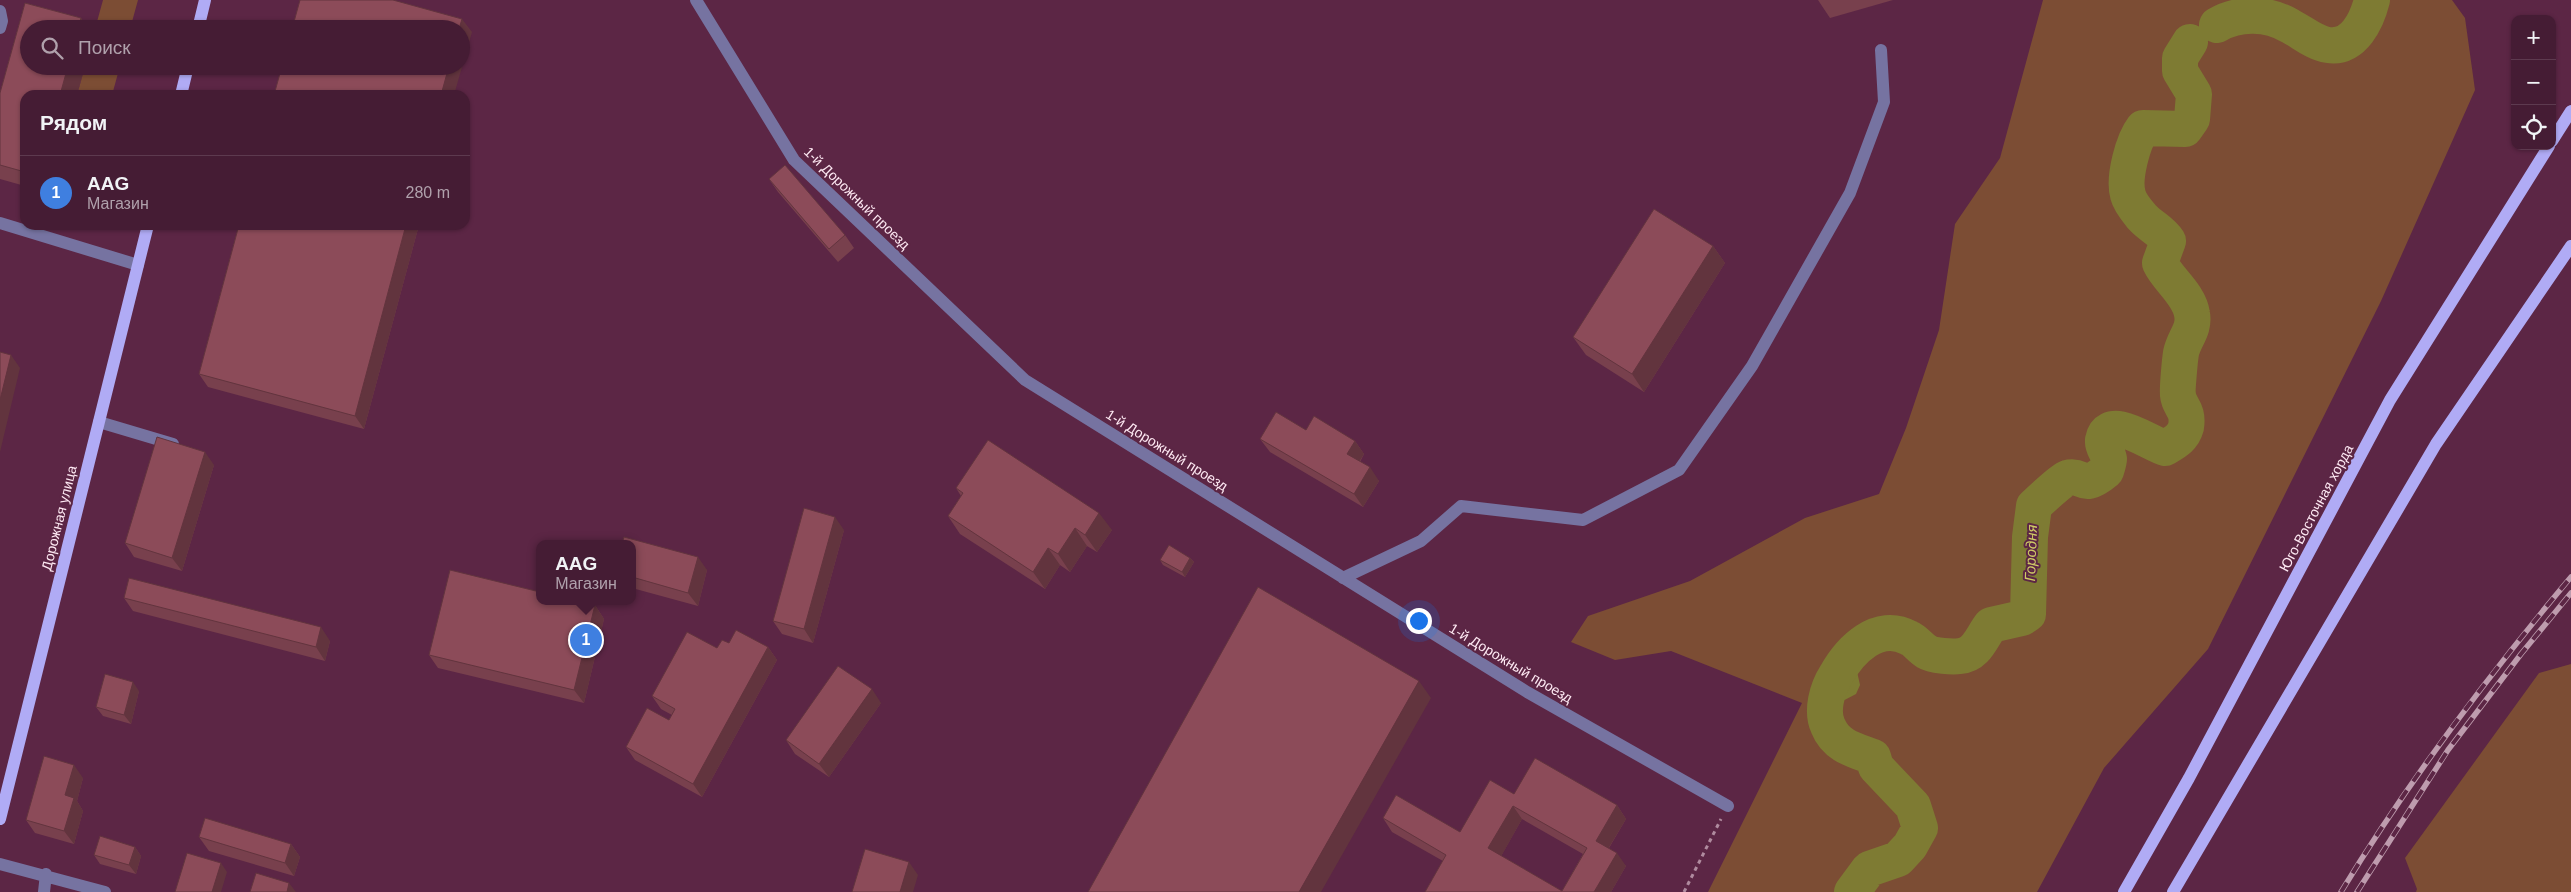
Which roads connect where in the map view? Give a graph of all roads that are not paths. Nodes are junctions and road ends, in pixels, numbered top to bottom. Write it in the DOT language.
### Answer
graph roads {
  1 [pos="205,0"];
  2 [pos="696,0"];
  3 [pos="0,11"];
  4 [pos="200,20"];
  5 [pos="0,28"];
  6 [pos="1881,50"];
  7 [pos="186,75"];
  8 [pos="182,90"];
  9 [pos="2571,111"];
  10 [pos="2556,135"];
  11 [pos="2546,150"];
  12 [pos="0,223"];
  13 [pos="20,229"];
  14 [pos="23,230"];
  15 [pos="147,230"];
  16 [pos="2571,246"];
  17 [pos="138,265"];
  18 [pos="99,422"];
  19 [pos="182,447"];
  20 [pos="1343,578"];
  21 [pos="1728,806"];
  22 [pos="0,819"];
  23 [pos="0,864"];
  24 [pos="46,874"];
  25 [pos="44,892"];
  26 [pos="105,892"];
  27 [pos="2124,892"];
  28 [pos="2173,892"];
  1 -- 4 [label="main road"];
  2 -- 20 [label="street, 1-й Дорожный проезд"];
  3 -- 5 [label="street"];
  6 -- 20 [label="street"];
  7 -- 8 [label="main road"];
  9 -- 10 [label="main road"];
  11 -- 27 [label="main road, Юго-Восточная хорда"];
  12 -- 13 [label="street"];
  14 -- 17 [label="street"];
  15 -- 17 [label="main road, Дорожная улица"];
  16 -- 28 [label="main road"];
  17 -- 18 [label="main road, Дорожная улица"];
  18 -- 19 [label="street"];
  18 -- 22 [label="main road, Дорожная улица"];
  20 -- 21 [label="street, 1-й Дорожный проезд"];
  23 -- 24 [label="street"];
  24 -- 25 [label="street"];
  24 -- 26 [label="street"];
}
